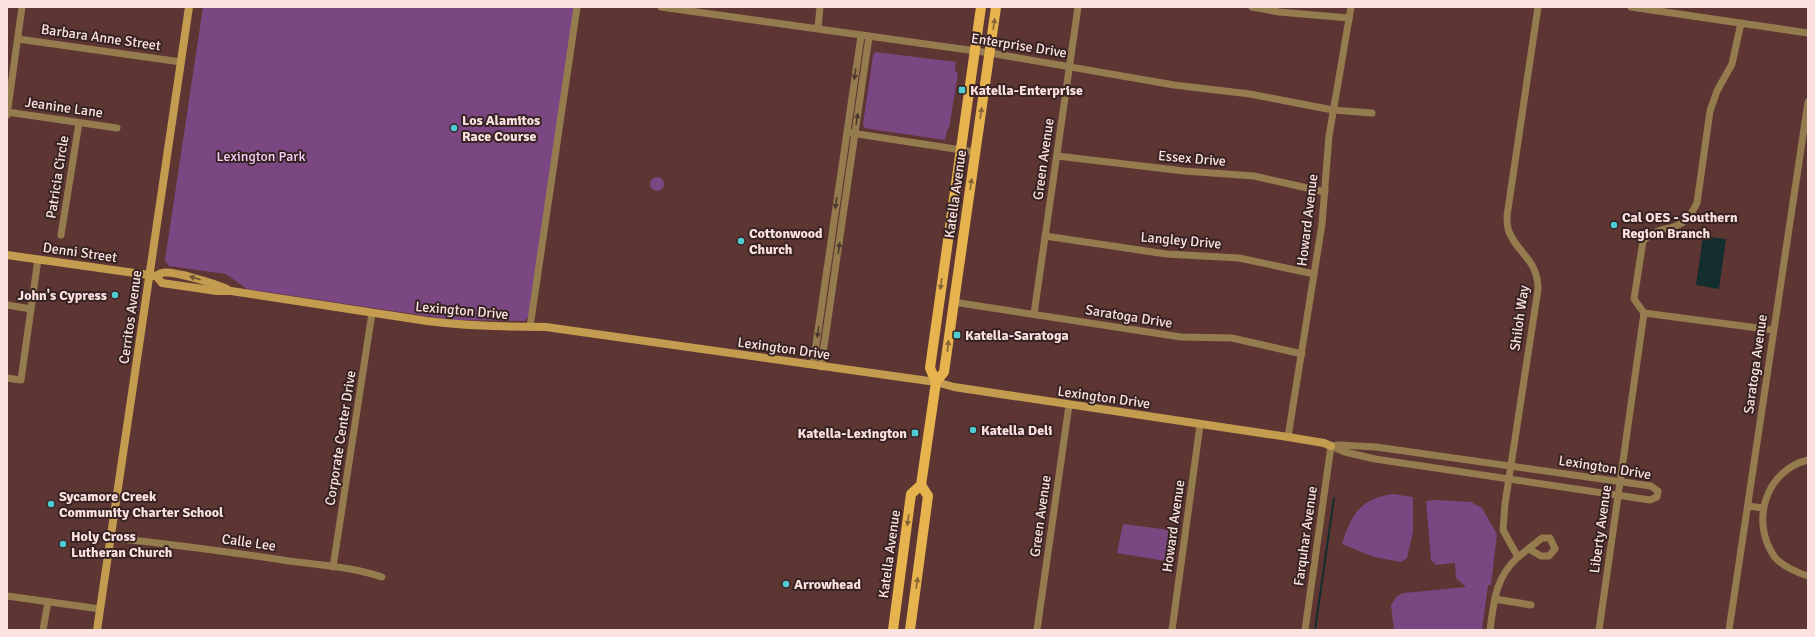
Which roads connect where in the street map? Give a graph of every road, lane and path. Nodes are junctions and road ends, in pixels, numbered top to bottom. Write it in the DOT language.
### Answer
graph roads {
  1 [pos="22,7"];
  2 [pos="189,7"];
  3 [pos="578,7"];
  4 [pos="661,7"];
  5 [pos="820,7"];
  6 [pos="981,7"];
  7 [pos="996,7"];
  8 [pos="1078,7"];
  9 [pos="1252,7"];
  10 [pos="1351,7"];
  11 [pos="1538,7"];
  12 [pos="1631,7"];
  13 [pos="700,10"];
  14 [pos="712,10"];
  15 [pos="1349,18"];
  16 [pos="1741,23"];
  17 [pos="818,28"];
  18 [pos="1808,33"];
  19 [pos="861,36"];
  20 [pos="870,37"];
  21 [pos="18,39"];
  22 [pos="975,51"];
  23 [pos="990,53"];
  24 [pos="181,62"];
  25 [pos="1070,67"];
  26 [pos="1808,102"];
  27 [pos="1333,110"];
  28 [pos="8,112"];
  29 [pos="1372,113"];
  30 [pos="7,116"];
  31 [pos="79,123"];
  32 [pos="118,128"];
  33 [pos="847,133"];
  34 [pos="855,134"];
  35 [pos="960,149"];
  36 [pos="975,152"];
  37 [pos="1056,156"];
  38 [pos="1325,192"];
  39 [pos="61,235"];
  40 [pos="1045,236"];
  41 [pos="7,255"];
  42 [pos="38,259"];
  43 [pos="1314,274"];
  44 [pos="153,275"];
  45 [pos="953,302"];
  46 [pos="7,305"];
  47 [pos="31,309"];
  48 [pos="372,313"];
  49 [pos="1644,313"];
  50 [pos="1034,314"];
  51 [pos="530,327"];
  52 [pos="1773,330"];
  53 [pos="1302,354"];
  54 [pos="817,366"];
  55 [pos="7,378"];
  56 [pos="936,382"];
  57 [pos="1069,405"];
  58 [pos="1200,425"];
  59 [pos="1288,437"];
  60 [pos="1331,446"];
  61 [pos="1808,460"];
  62 [pos="1512,466"];
  63 [pos="1510,478"];
  64 [pos="1620,482"];
  65 [pos="921,485"];
  66 [pos="1618,495"];
  67 [pos="1748,506"];
  68 [pos="1764,508"];
  69 [pos="111,538"];
  70 [pos="1530,549"];
  71 [pos="1518,557"];
  72 [pos="333,567"];
  73 [pos="1808,576"];
  74 [pos="382,577"];
  75 [pos="7,596"];
  76 [pos="1494,599"];
  77 [pos="48,602"];
  78 [pos="1531,605"];
  79 [pos="100,609"];
  80 [pos="43,630"];
  81 [pos="97,630"];
  82 [pos="893,630"];
  83 [pos="910,630"];
  84 [pos="1037,630"];
  85 [pos="1172,630"];
  86 [pos="1305,630"];
  87 [pos="1490,630"];
  88 [pos="1599,630"];
  89 [pos="1729,630"];
  1 -- 21 [label="street"];
  2 -- 24 [label="street, Cerritos Avenue"];
  3 -- 51 [label="street"];
  4 -- 13 [label="street, Enterprise Drive"];
  5 -- 17 [label="street"];
  6 -- 22 [label="main road, Katella Avenue"];
  23 -- 7 [label="main road, Katella Avenue, one-way"];
  8 -- 25 [label="street, Green Avenue"];
  9 -- 15 [label="street"];
  10 -- 15 [label="street, Howard Avenue"];
  11 -- 62 [label="street, Shiloh Way"];
  12 -- 16 [label="street"];
  13 -- 14 [label="street, Enterprise Drive"];
  14 -- 17 [label="street, Enterprise Drive"];
  15 -- 27 [label="street, Howard Avenue"];
  16 -- 18 [label="street"];
  16 -- 49 [label="street"];
  17 -- 19 [label="street, Enterprise Drive"];
  19 -- 20 [label="street, Enterprise Drive"];
  19 -- 33 [label="street, one-way"];
  20 -- 22 [label="street, Enterprise Drive"];
  34 -- 20 [label="street, one-way"];
  21 -- 24 [label="street, Barbara Anne Street"];
  21 -- 28 [label="street"];
  22 -- 23 [label="street, Enterprise Drive"];
  22 -- 35 [label="main road, Katella Avenue"];
  23 -- 25 [label="street, Enterprise Drive"];
  36 -- 23 [label="main road, Katella Avenue, one-way"];
  24 -- 44 [label="street, Cerritos Avenue"];
  25 -- 27 [label="street, Enterprise Drive"];
  25 -- 37 [label="street, Green Avenue"];
  26 -- 52 [label="street, Saratoga Avenue"];
  27 -- 29 [label="street, Enterprise Drive"];
  27 -- 38 [label="street, Howard Avenue"];
  28 -- 30 [label="street"];
  28 -- 31 [label="street, Jeanine Lane"];
  31 -- 32 [label="street, Jeanine Lane"];
  31 -- 39 [label="street, Patricia Circle"];
  33 -- 34 [label="street"];
  33 -- 54 [label="street, one-way"];
  34 -- 35 [label="street"];
  54 -- 34 [label="street, one-way"];
  35 -- 36 [label="street"];
  35 -- 56 [label="main road, Katella Avenue, one-way"];
  45 -- 36 [label="main road, Katella Avenue, one-way"];
  37 -- 38 [label="street, Essex Drive"];
  37 -- 40 [label="street, Green Avenue"];
  38 -- 43 [label="street, Howard Avenue"];
  40 -- 43 [label="street, Langley Drive"];
  40 -- 50 [label="street, Green Avenue"];
  41 -- 42 [label="street, Denni Street"];
  42 -- 44 [label="street, Denni Street"];
  42 -- 47 [label="street"];
  43 -- 53 [label="street, Howard Avenue"];
  44 -- 48 [label="street, Lexington Drive"];
  44 -- 69 [label="street, Cerritos Avenue"];
  45 -- 50 [label="street, Saratoga Drive"];
  56 -- 45 [label="main road, Katella Avenue, one-way"];
  46 -- 47 [label="street"];
  47 -- 55 [label="street"];
  48 -- 51 [label="street, Lexington Drive"];
  48 -- 72 [label="street, Corporate Center Drive"];
  49 -- 52 [label="street"];
  49 -- 64 [label="street, Liberty Avenue"];
  50 -- 53 [label="street, Saratoga Drive"];
  51 -- 54 [label="street, Lexington Drive"];
  52 -- 67 [label="street, Saratoga Avenue"];
  53 -- 59 [label="street, Howard Avenue"];
  54 -- 56 [label="street, Lexington Drive"];
  56 -- 57 [label="street, Lexington Drive"];
  56 -- 65 [label="main road, Katella Avenue"];
  57 -- 58 [label="street, Lexington Drive"];
  57 -- 84 [label="street, Green Avenue"];
  58 -- 59 [label="street, Lexington Drive"];
  58 -- 85 [label="street, Howard Avenue"];
  59 -- 60 [label="street, Lexington Drive"];
  60 -- 62 [label="street, Lexington Drive"];
  60 -- 63 [label="street, Lexington Drive"];
  60 -- 86 [label="street, Farquhar Avenue"];
  61 -- 68 [label="street"];
  62 -- 63 [label="street, Shiloh Way"];
  62 -- 64 [label="street, Lexington Drive"];
  63 -- 66 [label="street, Lexington Drive"];
  63 -- 71 [label="street, Shiloh Way"];
  64 -- 66 [label="street, Liberty Avenue"];
  64 -- 66 [label="street, Lexington Drive"];
  65 -- 82 [label="main road, Katella Avenue, one-way"];
  83 -- 65 [label="main road, Katella Avenue, one-way"];
  66 -- 88 [label="street, Liberty Avenue"];
  67 -- 68 [label="street"];
  67 -- 89 [label="street, Saratoga Avenue"];
  68 -- 73 [label="street"];
  69 -- 72 [label="street, Calle Lee"];
  69 -- 79 [label="street, Cerritos Avenue"];
  70 -- 71 [label="street"];
  71 -- 76 [label="street"];
  72 -- 74 [label="street, Calle Lee"];
  75 -- 77 [label="street"];
  76 -- 78 [label="street"];
  76 -- 87 [label="street"];
  77 -- 79 [label="street"];
  77 -- 80 [label="street"];
  79 -- 81 [label="street, Cerritos Avenue"];
}
